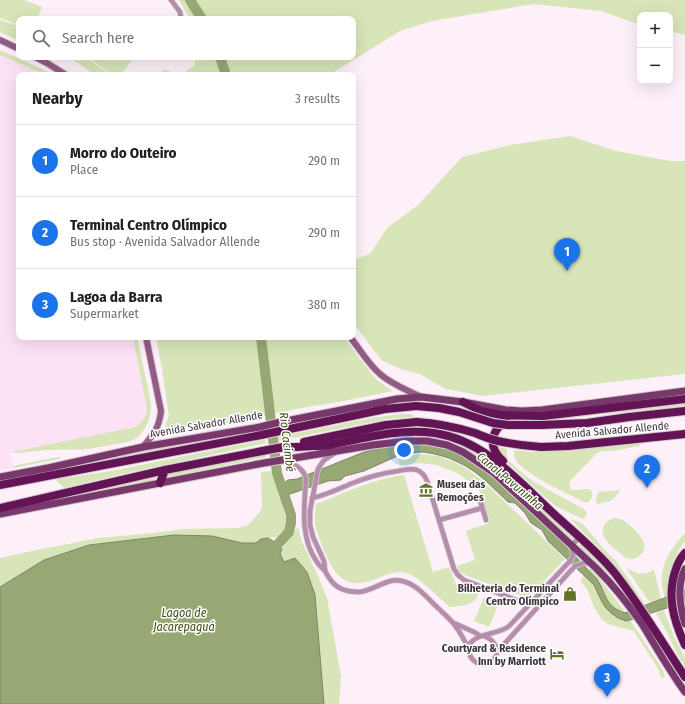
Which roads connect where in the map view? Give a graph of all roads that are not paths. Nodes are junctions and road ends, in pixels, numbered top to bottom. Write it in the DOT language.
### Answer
graph roads {
  1 [pos="171,0"];
  2 [pos="181,16"];
  3 [pos="0,40"];
  4 [pos="16,48"];
  5 [pos="41,60"];
  6 [pos="61,72"];
  7 [pos="147,340"];
  8 [pos="352,340"];
  9 [pos="685,391"];
  10 [pos="421,397"];
  11 [pos="685,399"];
  12 [pos="463,402"];
  13 [pos="685,411"];
  14 [pos="543,416"];
  15 [pos="685,434"];
  16 [pos="143,447"];
  17 [pos="278,448"];
  18 [pos="336,452"];
  19 [pos="283,460"];
  20 [pos="165,470"];
  21 [pos="0,477"];
  22 [pos="515,477"];
  23 [pos="160,483"];
  24 [pos="0,485"];
  25 [pos="312,498"];
  26 [pos="480,500"];
  27 [pos="0,508"];
  28 [pos="482,508"];
  29 [pos="0,514"];
  30 [pos="439,520"];
  31 [pos="486,520"];
  32 [pos="580,537"];
  33 [pos="572,546"];
  34 [pos="684,553"];
  35 [pos="591,563"];
  36 [pos="685,569"];
  37 [pos="325,570"];
  38 [pos="676,592"];
  39 [pos="529,605"];
  40 [pos="634,606"];
  41 [pos="680,611"];
  42 [pos="453,622"];
  43 [pos="645,623"];
  44 [pos="685,624"];
  45 [pos="482,636"];
  46 [pos="685,645"];
  47 [pos="469,649"];
  48 [pos="497,652"];
  49 [pos="685,677"];
  50 [pos="685,692"];
  1 -- 2 [label="street"];
  3 -- 4 [label="street"];
  5 -- 6 [label="street"];
  7 -- 16 [label="street"];
  8 -- 10 [label="street"];
  9 -- 12 [label="main road, Avenida Salvador Allende"];
  10 -- 12 [label="main road, Avenida Salvador Allende"];
  10 -- 16 [label="main road, Avenida Salvador Allende"];
  11 -- 14 [label="highway, Avenida Salvador Allende"];
  12 -- 14 [label="highway"];
  13 -- 24 [label="highway, Avenida Salvador Allende, bridge"];
  14 -- 22 [label="highway"];
  15 -- 17 [label="highway, Avenida Salvador Allende, bridge"];
  16 -- 21 [label="main road, Avenida Salvador Allende"];
  17 -- 20 [label="highway"];
  17 -- 22 [label="highway"];
  18 -- 19 [label="main road"];
  18 -- 25 [label="street"];
  18 -- 33 [label="main road"];
  19 -- 23 [label="main road"];
  19 -- 37 [label="street"];
  20 -- 23 [label="highway"];
  20 -- 27 [label="highway"];
  22 -- 32 [label="highway"];
  23 -- 29 [label="main road"];
  25 -- 30 [label="street"];
  25 -- 37 [label="street"];
  26 -- 28 [label="street"];
  28 -- 30 [label="street"];
  28 -- 31 [label="street"];
  30 -- 39 [label="street"];
  32 -- 33 [label="street"];
  32 -- 40 [label="highway"];
  33 -- 35 [label="main road"];
  33 -- 39 [label="street"];
  34 -- 38 [label="highway"];
  35 -- 40 [label="main road"];
  35 -- 48 [label="street"];
  36 -- 38 [label="main road"];
  37 -- 42 [label="street"];
  38 -- 41 [label="highway"];
  39 -- 45 [label="street"];
  40 -- 43 [label="highway"];
  41 -- 44 [label="main road"];
  41 -- 46 [label="highway"];
  42 -- 45 [label="street"];
  42 -- 47 [label="street"];
  43 -- 49 [label="highway"];
  43 -- 50 [label="main road"];
  45 -- 47 [label="street"];
  45 -- 48 [label="street"];
  47 -- 48 [label="street"];
}
